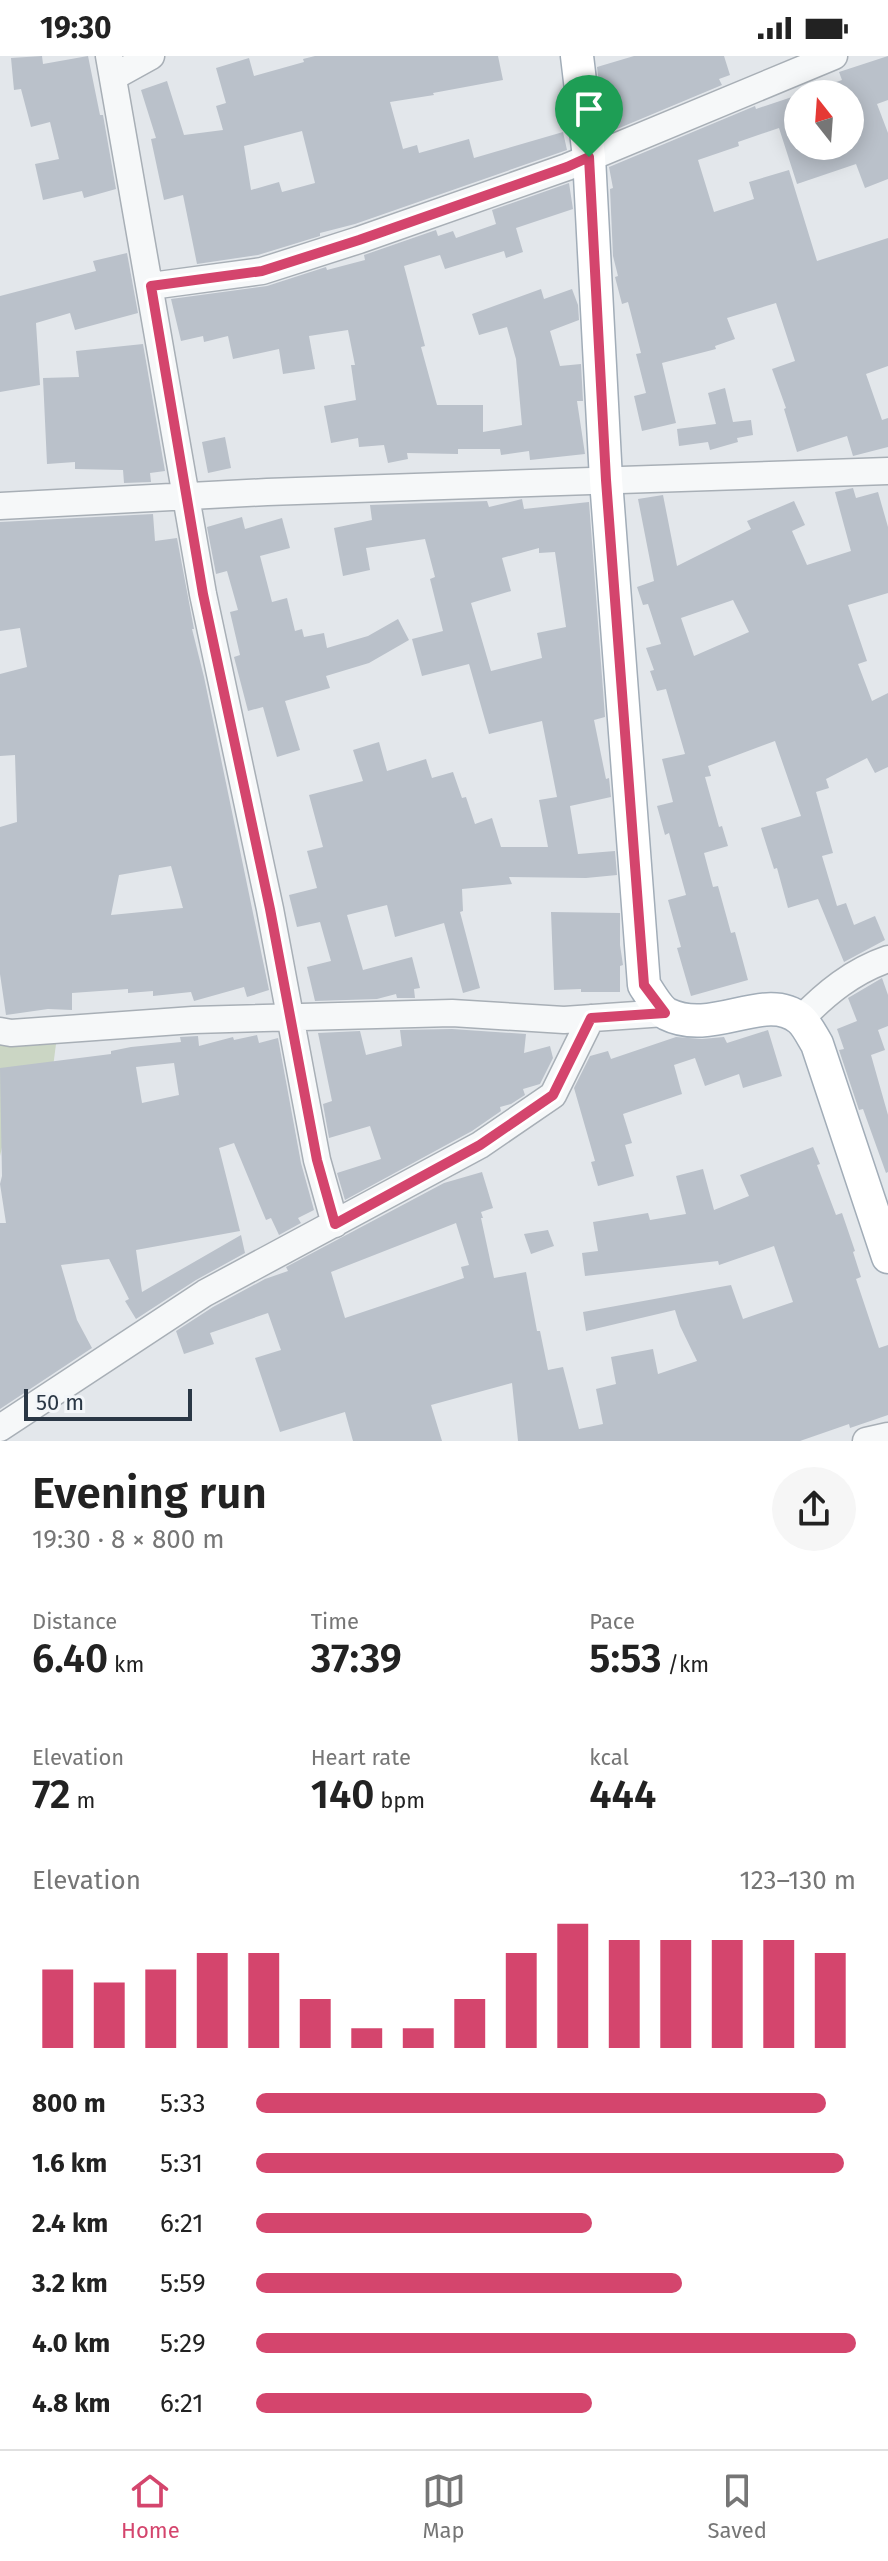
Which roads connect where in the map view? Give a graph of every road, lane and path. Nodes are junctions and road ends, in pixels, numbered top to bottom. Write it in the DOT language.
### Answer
graph roads {
  1 [pos="151,56"];
  2 [pos="577,56"];
  3 [pos="834,56"];
  4 [pos="111,66"];
  5 [pos="589,157"];
  6 [pos="151,286"];
  7 [pos="888,471"];
  8 [pos="606,480"];
  9 [pos="188,497"];
  10 [pos="0,506"];
  11 [pos="888,959"];
  12 [pos="665,1013"];
  13 [pos="290,1018"];
  14 [pos="591,1018"];
  15 [pos="801,1019"];
  16 [pos="0,1031"];
  17 [pos="335,1224"];
  18 [pos="888,1257"];
  19 [pos="0,1428"];
  20 [pos="888,1436"];
  21 [pos="866,1441"];
  1 -- 4 [label="street"];
  2 -- 5 [label="main road"];
  3 -- 5 [label="street"];
  4 -- 6 [label="street"];
  5 -- 6 [label="street"];
  5 -- 8 [label="main road"];
  6 -- 9 [label="street"];
  7 -- 8 [label="street"];
  8 -- 9 [label="street"];
  8 -- 12 [label="main road"];
  9 -- 10 [label="street"];
  9 -- 13 [label="street"];
  11 -- 15 [label="street"];
  12 -- 14 [label="street"];
  12 -- 15 [label="main road"];
  13 -- 14 [label="street"];
  13 -- 16 [label="street"];
  13 -- 17 [label="street"];
  14 -- 17 [label="street"];
  15 -- 18 [label="main road"];
  17 -- 19 [label="street"];
  20 -- 21 [label="street"];
}
